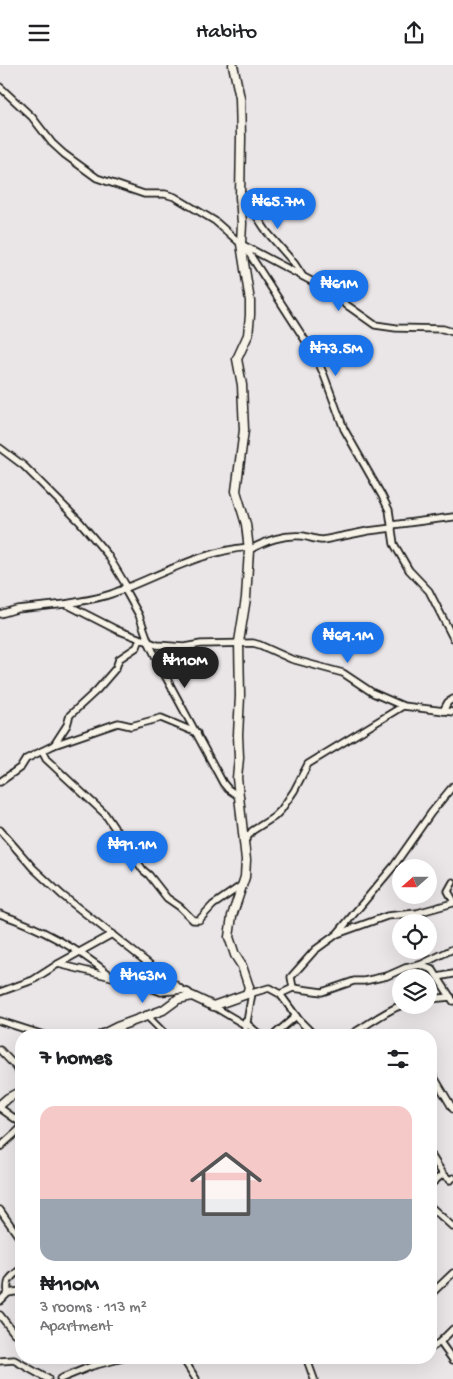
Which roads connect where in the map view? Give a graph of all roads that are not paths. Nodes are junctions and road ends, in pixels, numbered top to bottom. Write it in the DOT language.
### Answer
graph roads {
  1 [pos="233,65"];
  2 [pos="0,87"];
  3 [pos="240,191"];
  4 [pos="242,244"];
  5 [pos="304,277"];
  6 [pos="453,332"];
  7 [pos="0,448"];
  8 [pos="453,517"];
  9 [pos="392,527"];
  10 [pos="249,548"];
  11 [pos="126,588"];
  12 [pos="66,604"];
  13 [pos="0,614"];
  14 [pos="453,638"];
  15 [pos="140,639"];
  16 [pos="239,642"];
  17 [pos="149,643"];
  18 [pos="453,699"];
  19 [pos="403,707"];
  20 [pos="443,711"];
  21 [pos="453,712"];
  22 [pos="197,733"];
  23 [pos="54,745"];
  24 [pos="42,751"];
  25 [pos="0,782"];
  26 [pos="453,786"];
  27 [pos="240,797"];
  28 [pos="0,831"];
  29 [pos="244,842"];
  30 [pos="453,882"];
  31 [pos="243,885"];
  32 [pos="453,901"];
  33 [pos="0,914"];
  34 [pos="112,934"];
  35 [pos="337,934"];
  36 [pos="453,949"];
  37 [pos="79,951"];
  38 [pos="58,964"];
  39 [pos="420,965"];
  40 [pos="453,974"];
  41 [pos="112,976"];
  42 [pos="438,977"];
  43 [pos="293,988"];
  44 [pos="182,990"];
  45 [pos="0,992"];
  46 [pos="250,992"];
  47 [pos="280,993"];
  48 [pos="192,996"];
  49 [pos="437,999"];
  50 [pos="452,999"];
  51 [pos="213,1006"];
  52 [pos="392,1009"];
  53 [pos="146,1015"];
  54 [pos="296,1016"];
  55 [pos="0,1021"];
  56 [pos="239,1021"];
  57 [pos="247,1022"];
  58 [pos="25,1029"];
  59 [pos="115,1029"];
  60 [pos="160,1029"];
  61 [pos="245,1029"];
  62 [pos="254,1029"];
  63 [pos="281,1029"];
  64 [pos="309,1029"];
  65 [pos="360,1029"];
  66 [pos="0,1051"];
  67 [pos="15,1066"];
  68 [pos="437,1082"];
  69 [pos="15,1094"];
  70 [pos="0,1106"];
  71 [pos="453,1109"];
  72 [pos="15,1118"];
  73 [pos="15,1133"];
  74 [pos="0,1147"];
  75 [pos="437,1164"];
  76 [pos="443,1174"];
  77 [pos="437,1179"];
  78 [pos="453,1179"];
  79 [pos="0,1210"];
  80 [pos="437,1212"];
  81 [pos="453,1227"];
  82 [pos="15,1231"];
  83 [pos="453,1273"];
  84 [pos="15,1274"];
  85 [pos="437,1288"];
  86 [pos="15,1292"];
  87 [pos="8,1293"];
  88 [pos="0,1301"];
  89 [pos="0,1315"];
  90 [pos="453,1329"];
  91 [pos="15,1332"];
  92 [pos="440,1341"];
  93 [pos="437,1343"];
  94 [pos="453,1360"];
  95 [pos="0,1361"];
  96 [pos="15,1361"];
  97 [pos="21,1364"];
  98 [pos="95,1364"];
  99 [pos="186,1364"];
  100 [pos="309,1364"];
  101 [pos="48,1379"];
  102 [pos="60,1379"];
  103 [pos="196,1379"];
  104 [pos="314,1379"];
  1 -- 3 [label="street"];
  2 -- 4 [label="street"];
  3 -- 4 [label="street"];
  3 -- 5 [label="street"];
  4 -- 5 [label="street"];
  4 -- 9 [label="street"];
  4 -- 10 [label="street"];
  5 -- 6 [label="street"];
  7 -- 11 [label="street"];
  8 -- 9 [label="street"];
  9 -- 10 [label="street"];
  9 -- 14 [label="street"];
  10 -- 11 [label="street"];
  10 -- 16 [label="street"];
  11 -- 12 [label="street"];
  11 -- 17 [label="street"];
  12 -- 13 [label="street"];
  12 -- 15 [label="street"];
  15 -- 17 [label="street"];
  15 -- 23 [label="street"];
  16 -- 17 [label="street"];
  16 -- 19 [label="street"];
  16 -- 27 [label="street"];
  17 -- 22 [label="street"];
  18 -- 20 [label="street"];
  19 -- 20 [label="street"];
  19 -- 29 [label="street"];
  20 -- 21 [label="street"];
  22 -- 23 [label="street"];
  22 -- 27 [label="street"];
  23 -- 24 [label="street"];
  24 -- 25 [label="street"];
  24 -- 31 [label="street"];
  26 -- 35 [label="street"];
  27 -- 29 [label="street"];
  28 -- 34 [label="street"];
  29 -- 31 [label="street"];
  30 -- 32 [label="street"];
  31 -- 46 [label="street"];
  32 -- 35 [label="street"];
  33 -- 37 [label="street"];
  34 -- 37 [label="street"];
  34 -- 44 [label="street"];
  35 -- 43 [label="street"];
  36 -- 39 [label="street"];
  37 -- 38 [label="street"];
  37 -- 41 [label="street"];
  38 -- 41 [label="street"];
  38 -- 45 [label="street"];
  39 -- 42 [label="street"];
  39 -- 43 [label="street"];
  40 -- 42 [label="street"];
  41 -- 44 [label="street"];
  42 -- 50 [label="street"];
  43 -- 47 [label="street"];
  44 -- 48 [label="street"];
  46 -- 47 [label="street"];
  46 -- 51 [label="street"];
  46 -- 57 [label="street"];
  47 -- 54 [label="street"];
  48 -- 51 [label="street"];
  48 -- 53 [label="street"];
  49 -- 50 [label="street"];
  51 -- 56 [label="street"];
  52 -- 65 [label="street"];
  53 -- 59 [label="street"];
  53 -- 60 [label="street"];
  54 -- 63 [label="street"];
  54 -- 64 [label="street"];
  55 -- 58 [label="street"];
  56 -- 57 [label="street"];
  56 -- 61 [label="street"];
  57 -- 62 [label="street"];
  66 -- 67 [label="street"];
  68 -- 71 [label="street"];
  69 -- 70 [label="street"];
  70 -- 72 [label="street"];
  73 -- 74 [label="street"];
  75 -- 76 [label="street"];
  76 -- 77 [label="street"];
  76 -- 78 [label="street"];
  79 -- 82 [label="street"];
  80 -- 81 [label="street"];
  83 -- 85 [label="street"];
  84 -- 87 [label="street"];
  86 -- 87 [label="street"];
  87 -- 88 [label="street"];
  89 -- 91 [label="street"];
  90 -- 92 [label="street"];
  92 -- 93 [label="street"];
  92 -- 94 [label="street"];
  95 -- 96 [label="street"];
  97 -- 101 [label="street"];
  98 -- 102 [label="street"];
  99 -- 103 [label="street"];
  100 -- 104 [label="street"];
}
